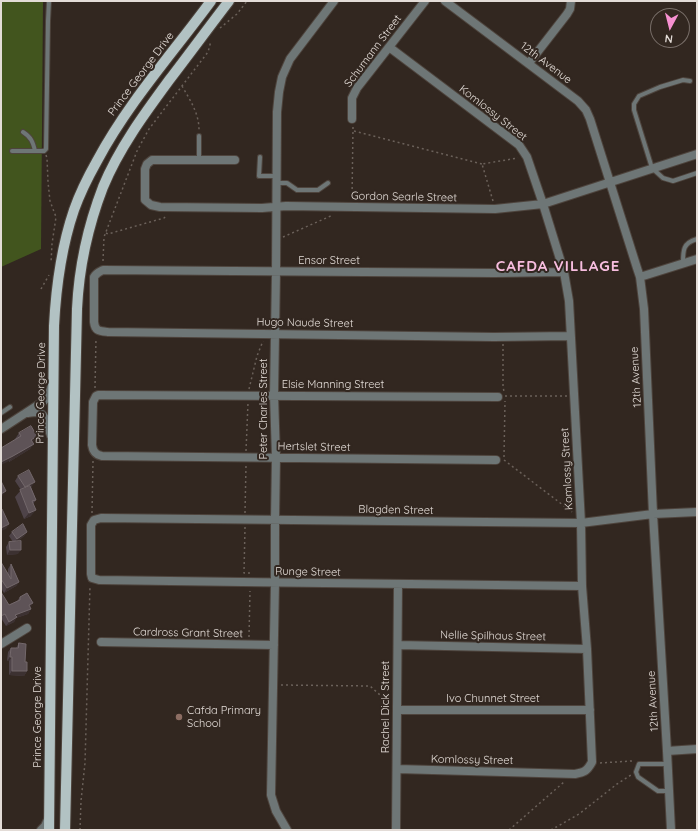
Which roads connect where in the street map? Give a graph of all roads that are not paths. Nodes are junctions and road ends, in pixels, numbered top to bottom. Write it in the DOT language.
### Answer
graph roads {
  1 [pos="49,1"];
  2 [pos="211,1"];
  3 [pos="229,1"];
  4 [pos="334,1"];
  5 [pos="425,1"];
  6 [pos="445,1"];
  7 [pos="571,1"];
  8 [pos="389,47"];
  9 [pos="529,64"];
  10 [pos="690,81"];
  11 [pos="352,119"];
  12 [pos="23,132"];
  13 [pos="199,136"];
  14 [pos="12,151"];
  15 [pos="35,151"];
  16 [pos="697,154"];
  17 [pos="260,157"];
  18 [pos="199,160"];
  19 [pos="235,160"];
  20 [pos="652,168"];
  21 [pos="697,173"];
  22 [pos="277,180"];
  23 [pos="610,182"];
  24 [pos="328,183"];
  25 [pos="543,204"];
  26 [pos="276,207"];
  27 [pos="697,238"];
  28 [pos="697,259"];
  29 [pos="683,263"];
  30 [pos="276,272"];
  31 [pos="564,272"];
  32 [pos="96,274"];
  33 [pos="640,278"];
  34 [pos="275,333"];
  35 [pos="570,336"];
  36 [pos="54,379"];
  37 [pos="95,393"];
  38 [pos="274,395"];
  39 [pos="502,396"];
  40 [pos="10,407"];
  41 [pos="1,413"];
  42 [pos="25,414"];
  43 [pos="1,429"];
  44 [pos="53,443"];
  45 [pos="276,457"];
  46 [pos="496,460"];
  47 [pos="697,512"];
  48 [pos="653,514"];
  49 [pos="93,518"];
  50 [pos="275,520"];
  51 [pos="581,523"];
  52 [pos="275,582"];
  53 [pos="398,584"];
  54 [pos="582,586"];
  55 [pos="27,628"];
  56 [pos="101,642"];
  57 [pos="1,644"];
  58 [pos="274,645"];
  59 [pos="398,645"];
  60 [pos="587,649"];
  61 [pos="397,710"];
  62 [pos="590,710"];
  63 [pos="697,749"];
  64 [pos="667,751"];
  65 [pos="668,764"];
  66 [pos="397,769"];
  67 [pos="669,791"];
  68 [pos="49,817"];
  69 [pos="41,830"];
  70 [pos="49,830"];
  71 [pos="65,830"];
  72 [pos="287,830"];
  73 [pos="396,830"];
  74 [pos="671,830"];
  1 -- 15 [label="lane"];
  2 -- 36 [label="main road, Prince George Drive"];
  3 -- 71 [label="main road"];
  4 -- 22 [label="street, Peter Charles Street"];
  5 -- 8 [label="street, Schumann Street"];
  6 -- 9 [label="street, 12th Avenue"];
  7 -- 9 [label="street"];
  8 -- 11 [label="street, Schumann Street"];
  8 -- 25 [label="street, Komlossy Street"];
  9 -- 23 [label="street, 12th Avenue"];
  10 -- 20 [label="lane"];
  12 -- 15 [label="lane"];
  13 -- 18 [label="lane"];
  14 -- 15 [label="lane"];
  16 -- 20 [label="street, Gordon Searle Street"];
  17 -- 22 [label="lane"];
  18 -- 19 [label="street"];
  18 -- 26 [label="street, Gordon Searle Street"];
  20 -- 21 [label="lane"];
  20 -- 23 [label="street, Gordon Searle Street"];
  22 -- 24 [label="lane"];
  22 -- 26 [label="street, Peter Charles Street"];
  23 -- 25 [label="street, Gordon Searle Street"];
  23 -- 33 [label="street, 12th Avenue"];
  25 -- 26 [label="street, Gordon Searle Street"];
  25 -- 31 [label="street, Komlossy Street"];
  26 -- 30 [label="street, Peter Charles Street"];
  27 -- 29 [label="lane"];
  28 -- 29 [label="street"];
  29 -- 33 [label="street"];
  30 -- 31 [label="street, Ensor Street"];
  30 -- 32 [label="street, Ensor Street"];
  30 -- 34 [label="street, Peter Charles Street"];
  31 -- 35 [label="street, Komlossy Street"];
  32 -- 34 [label="street, Hugo Naude Street"];
  33 -- 48 [label="street, 12th Avenue"];
  34 -- 35 [label="street, Hugo Naude Street"];
  34 -- 38 [label="street, Peter Charles Street"];
  35 -- 51 [label="street, Komlossy Street"];
  36 -- 42 [label="street"];
  36 -- 44 [label="main road, Prince George Drive"];
  37 -- 38 [label="street, Elsie Manning Street"];
  37 -- 45 [label="street, Hertslet Street"];
  38 -- 39 [label="street, Elsie Manning Street"];
  38 -- 45 [label="street, Peter Charles Street"];
  40 -- 41 [label="lane"];
  42 -- 43 [label="street"];
  42 -- 44 [label="street"];
  44 -- 68 [label="main road, Prince George Drive"];
  45 -- 46 [label="street, Hertslet Street"];
  45 -- 50 [label="street, Peter Charles Street"];
  47 -- 48 [label="street, Blagden Street"];
  48 -- 51 [label="street, Blagden Street"];
  48 -- 64 [label="street, 12th Avenue"];
  49 -- 50 [label="street, Blagden Street"];
  49 -- 52 [label="street, Runge Street"];
  50 -- 51 [label="street, Blagden Street"];
  50 -- 52 [label="street, Peter Charles Street"];
  51 -- 54 [label="street, Komlossy Street"];
  52 -- 53 [label="street, Runge Street"];
  52 -- 58 [label="street, Peter Charles Street"];
  53 -- 54 [label="street, Runge Street"];
  53 -- 59 [label="street, Rachel Dick Street"];
  54 -- 60 [label="street, Komlossy Street"];
  55 -- 57 [label="street"];
  56 -- 58 [label="street, Cardross Grant Street"];
  58 -- 72 [label="street, Peter Charles Street"];
  59 -- 60 [label="street, Nellie Spilhaus Street"];
  59 -- 61 [label="street, Rachel Dick Street"];
  60 -- 62 [label="street, Komlossy Street"];
  61 -- 62 [label="street, Ivo Chunnet Street"];
  61 -- 66 [label="street, Rachel Dick Street"];
  62 -- 66 [label="street, Komlossy Street"];
  63 -- 64 [label="street"];
  64 -- 65 [label="street, 12th Avenue"];
  65 -- 67 [label="street, 12th Avenue"];
  65 -- 67 [label="lane"];
  66 -- 73 [label="street, Rachel Dick Street"];
  67 -- 74 [label="street, 12th Avenue"];
  68 -- 69 [label="street"];
  68 -- 70 [label="main road, Prince George Drive"];
}
